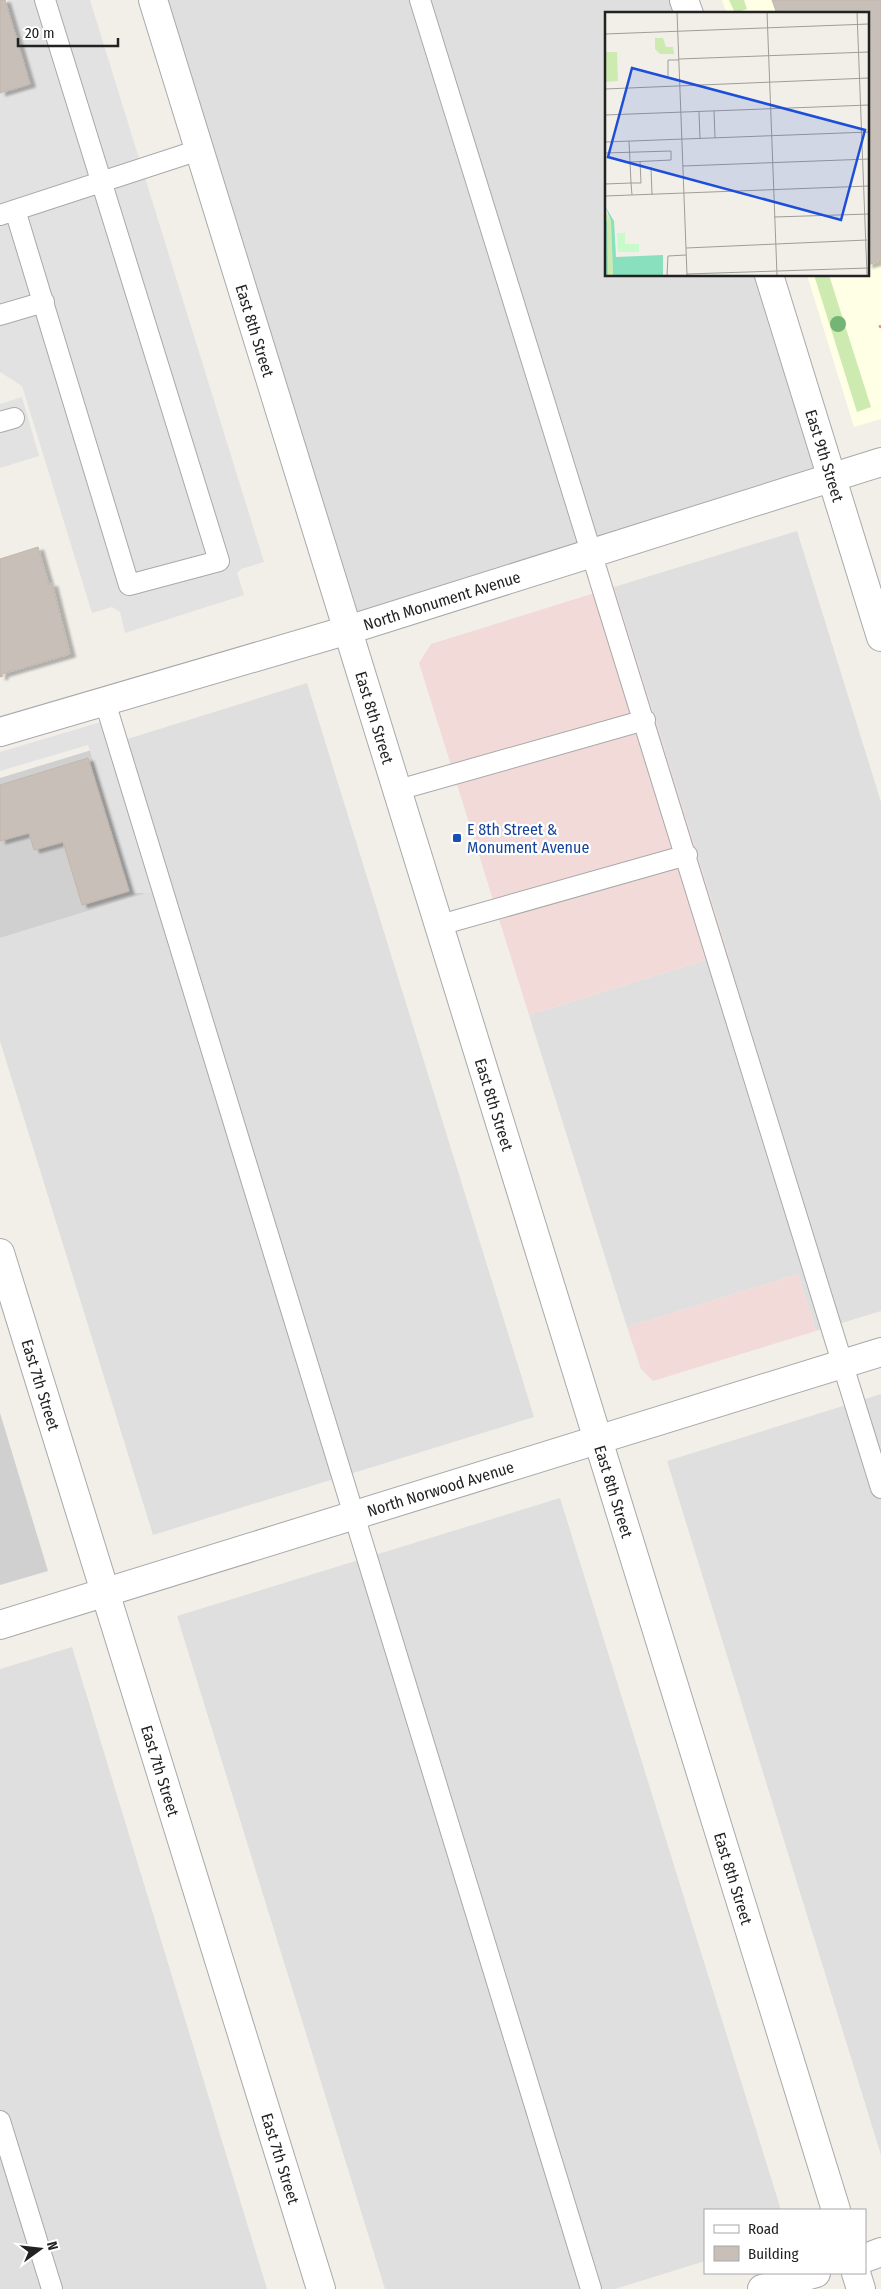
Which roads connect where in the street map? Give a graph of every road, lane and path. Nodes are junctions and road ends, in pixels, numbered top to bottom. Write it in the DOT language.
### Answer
graph roads {
  1 [pos="45,0"];
  2 [pos="153,0"];
  3 [pos="420,0"];
  4 [pos="684,0"];
  5 [pos="688,12"];
  6 [pos="198,150"];
  7 [pos="103,183"];
  8 [pos="7,212"];
  9 [pos="769,276"];
  10 [pos="44,302"];
  11 [pos="0,315"];
  12 [pos="881,462"];
  13 [pos="831,478"];
  14 [pos="592,552"];
  15 [pos="348,630"];
  16 [pos="881,637"];
  17 [pos="105,702"];
  18 [pos="645,720"];
  19 [pos="0,732"];
  20 [pos="398,790"];
  21 [pos="687,855"];
  22 [pos="440,925"];
  23 [pos="0,1254"];
  24 [pos="881,1352"];
  25 [pos="842,1364"];
  26 [pos="598,1440"];
  27 [pos="881,1488"];
  28 [pos="354,1516"];
  29 [pos="105,1592"];
  30 [pos="0,1625"];
  31 [pos="0,2121"];
  32 [pos="836,2209"];
  33 [pos="881,2252"];
  34 [pos="866,2258"];
  35 [pos="813,2274"];
  36 [pos="856,2274"];
  37 [pos="52,2289"];
  38 [pos="321,2289"];
  39 [pos="591,2289"];
  40 [pos="762,2289"];
  41 [pos="861,2289"];
  1 -- 7 [label="lane"];
  2 -- 6 [label="street, East 8th Street"];
  3 -- 14 [label="lane"];
  4 -- 5 [label="street"];
  6 -- 7 [label="lane"];
  6 -- 15 [label="street, East 8th Street"];
  7 -- 8 [label="lane"];
  7 -- 10 [label="lane"];
  8 -- 10 [label="lane"];
  9 -- 13 [label="street, East 9th Street"];
  10 -- 11 [label="lane"];
  12 -- 13 [label="street, North Monument Avenue"];
  13 -- 14 [label="street, North Monument Avenue"];
  13 -- 16 [label="street, East 9th Street"];
  14 -- 15 [label="street, North Monument Avenue"];
  14 -- 18 [label="lane"];
  15 -- 17 [label="street, North Monument Avenue"];
  15 -- 20 [label="street, East 8th Street"];
  17 -- 19 [label="street, North Monument Avenue"];
  17 -- 28 [label="lane"];
  18 -- 20 [label="lane"];
  18 -- 21 [label="lane"];
  20 -- 22 [label="street, East 8th Street"];
  21 -- 22 [label="lane"];
  21 -- 25 [label="lane"];
  22 -- 26 [label="street, East 8th Street"];
  23 -- 29 [label="street, East 7th Street"];
  24 -- 25 [label="street, North Norwood Avenue"];
  25 -- 26 [label="street, North Norwood Avenue"];
  25 -- 27 [label="lane"];
  26 -- 28 [label="street, North Norwood Avenue"];
  26 -- 32 [label="street, East 8th Street"];
  28 -- 29 [label="street, North Norwood Avenue"];
  28 -- 39 [label="lane"];
  29 -- 30 [label="street, North Norwood Avenue"];
  29 -- 38 [label="street, East 7th Street"];
  31 -- 37 [label="lane"];
  33 -- 34 [label="street"];
  35 -- 40 [label="street"];
  36 -- 41 [label="street"];
}
